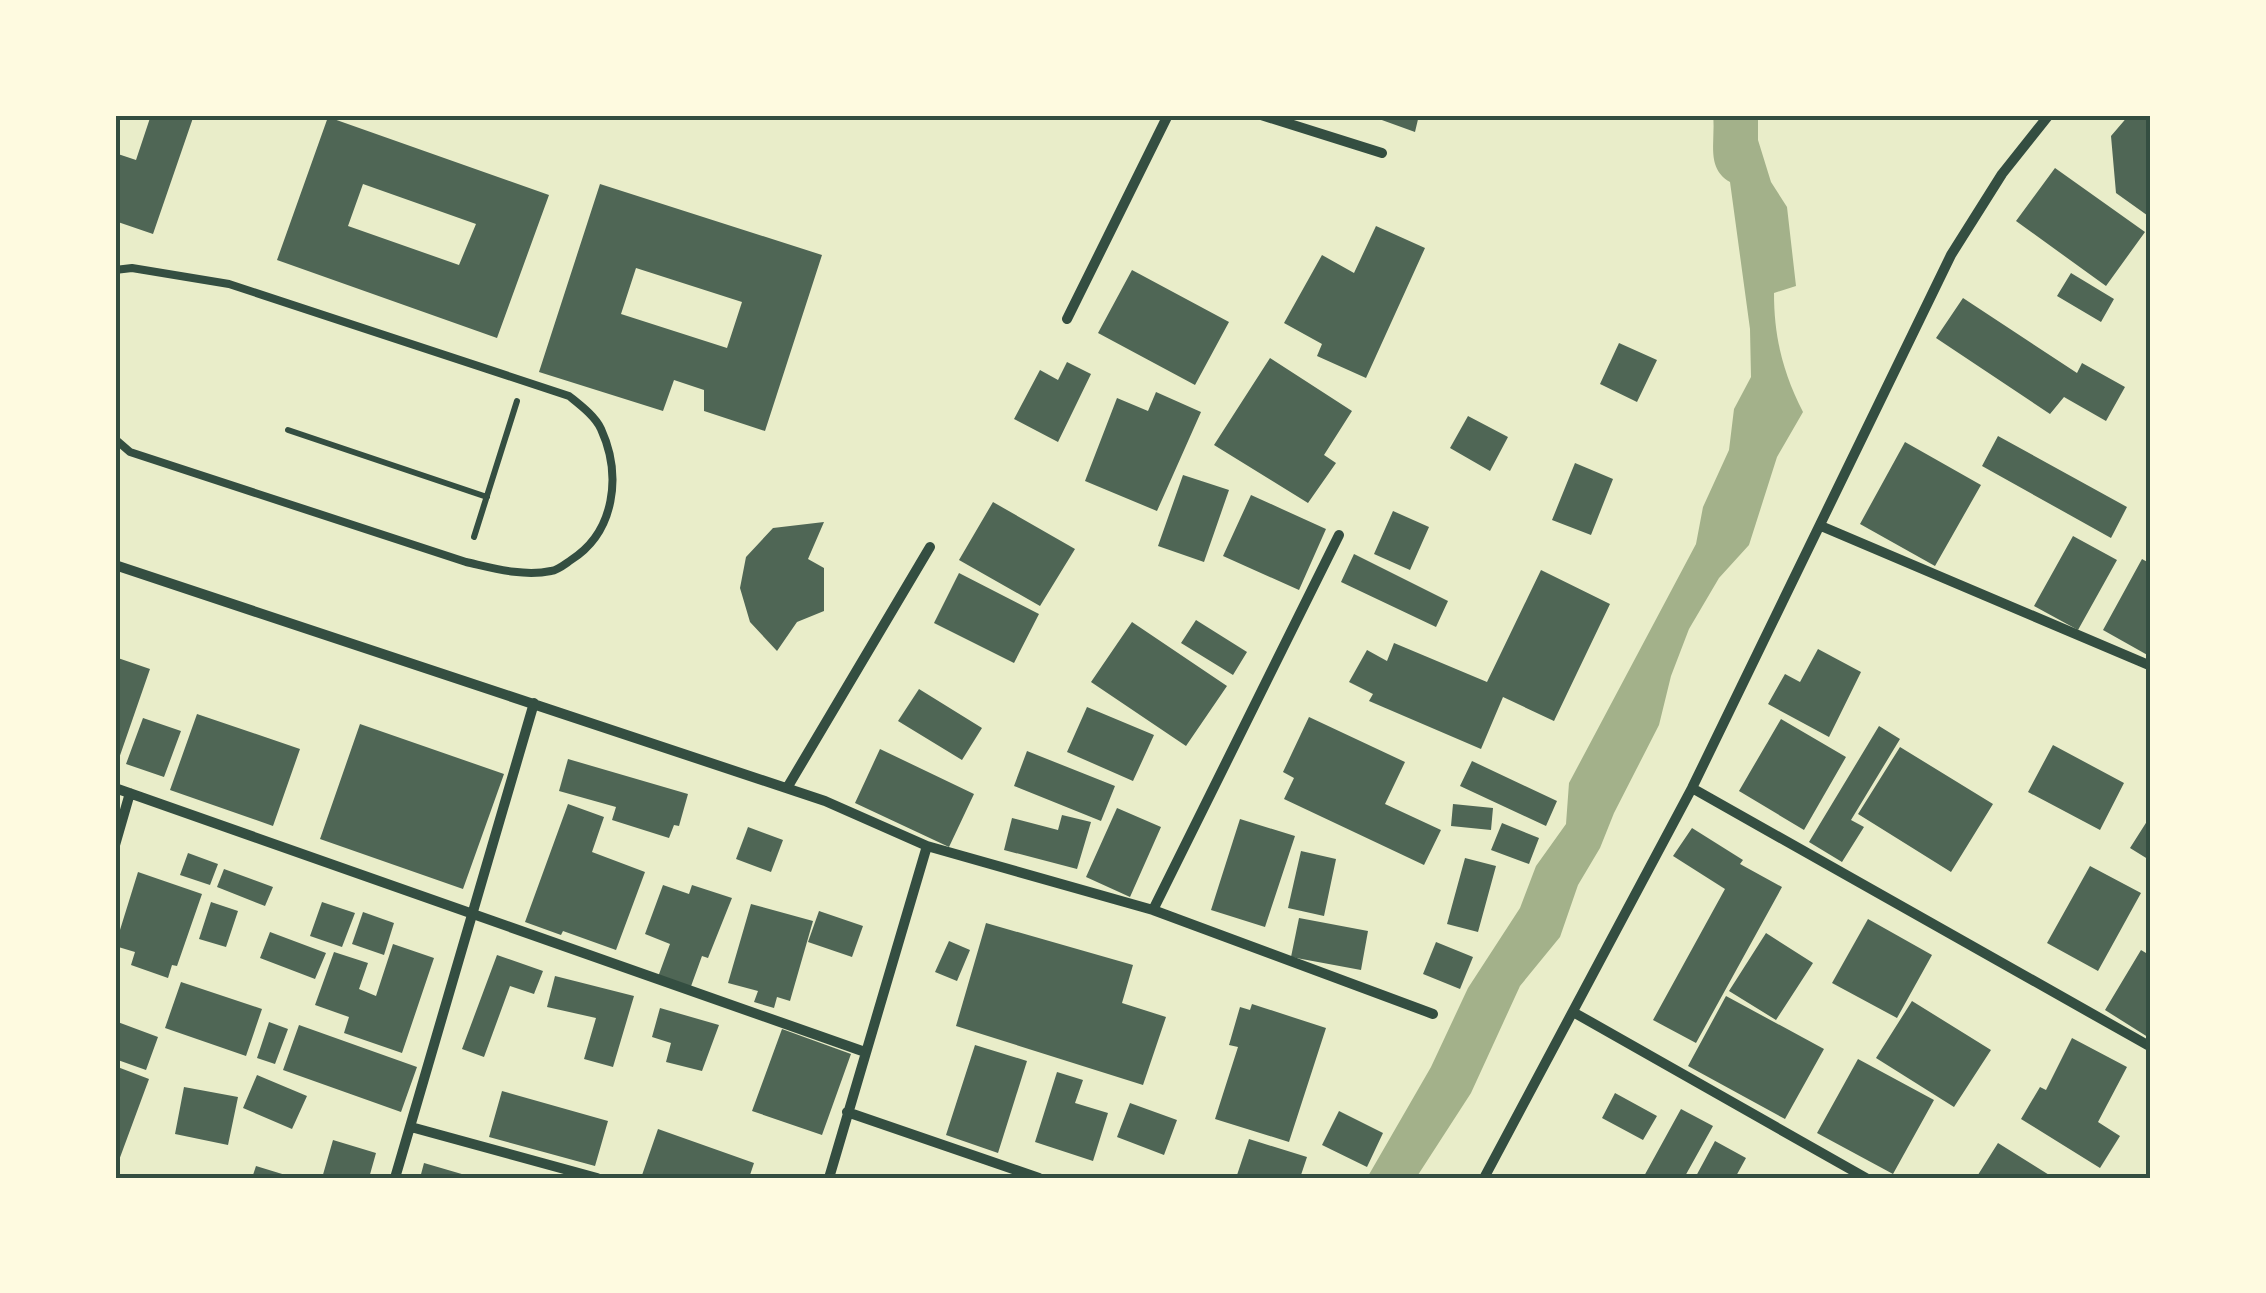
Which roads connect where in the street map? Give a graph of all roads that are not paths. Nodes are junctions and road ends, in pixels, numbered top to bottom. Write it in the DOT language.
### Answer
graph roads {
  1 [pos="1168,115"];
  2 [pos="1261,115"];
  3 [pos="2050,115"];
  4 [pos="1382,153"];
  5 [pos="115,270"];
  6 [pos="1066,319"];
  7 [pos="115,439"];
  8 [pos="1822,526"];
  9 [pos="1339,535"];
  10 [pos="930,547"];
  11 [pos="115,565"];
  12 [pos="2151,666"];
  13 [pos="534,703"];
  14 [pos="115,788"];
  15 [pos="788,788"];
  16 [pos="1692,788"];
  17 [pos="130,793"];
  18 [pos="115,845"];
  19 [pos="927,846"];
  20 [pos="1153,910"];
  21 [pos="470,916"];
  22 [pos="1574,1012"];
  23 [pos="1434,1014"];
  24 [pos="2151,1047"];
  25 [pos="865,1052"];
  26 [pos="847,1112"];
  27 [pos="411,1127"];
  28 [pos="395,1178"];
  29 [pos="597,1178"];
  30 [pos="829,1178"];
  31 [pos="1040,1178"];
  32 [pos="1484,1178"];
  33 [pos="1866,1178"];
  1 -- 6 [label="street"];
  2 -- 4 [label="street"];
  3 -- 8 [label="street"];
  5 -- 7 [label="lane"];
  8 -- 12 [label="street"];
  8 -- 16 [label="street"];
  9 -- 20 [label="street"];
  10 -- 15 [label="street"];
  11 -- 13 [label="street"];
  13 -- 15 [label="street"];
  13 -- 21 [label="street"];
  14 -- 17 [label="street"];
  15 -- 19 [label="street"];
  16 -- 22 [label="street"];
  16 -- 24 [label="street"];
  17 -- 18 [label="street"];
  17 -- 21 [label="street"];
  19 -- 20 [label="street"];
  19 -- 25 [label="street"];
  20 -- 23 [label="street"];
  21 -- 25 [label="street"];
  21 -- 27 [label="street"];
  22 -- 32 [label="street"];
  22 -- 33 [label="street"];
  25 -- 26 [label="street"];
  26 -- 30 [label="street"];
  26 -- 31 [label="street"];
  27 -- 28 [label="street"];
  27 -- 29 [label="street"];
}
